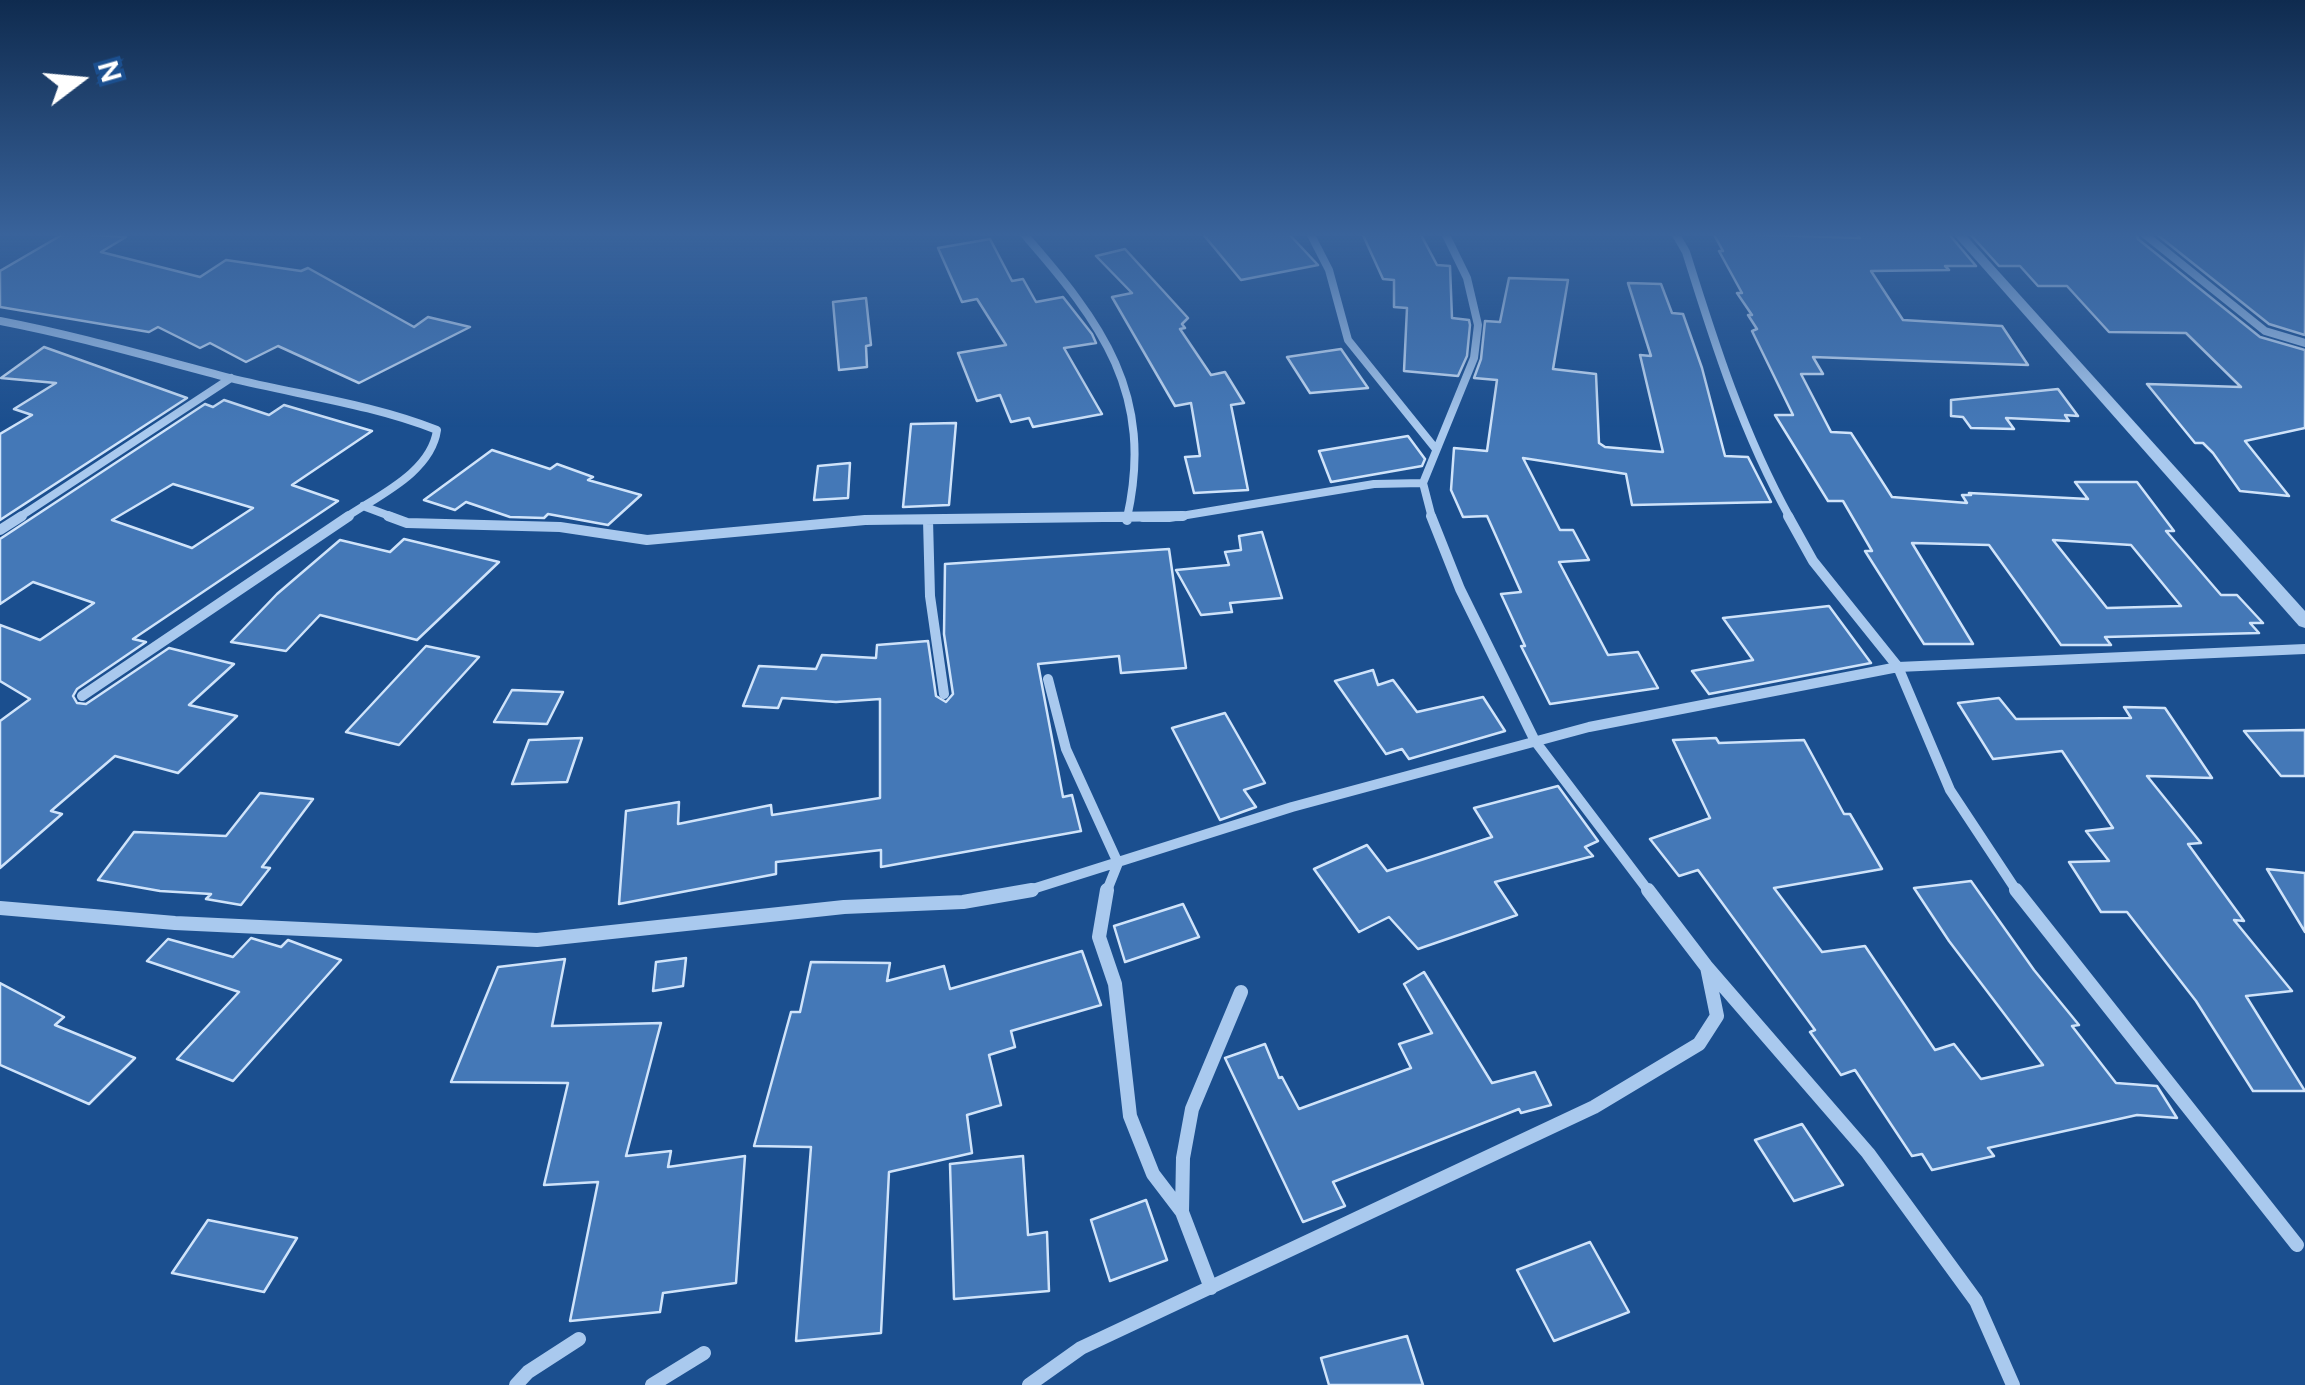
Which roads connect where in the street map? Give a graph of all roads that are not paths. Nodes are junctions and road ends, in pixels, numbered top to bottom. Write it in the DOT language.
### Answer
graph roads {
  1 [pos="1076,298"];
  2 [pos="1337,298"];
  3 [pos="1472,298"];
  4 [pos="1700,298"];
  5 [pos="2016,298"];
  6 [pos="2223,298"];
  7 [pos="0,321"];
  8 [pos="2305,343"];
  9 [pos="231,378"];
  10 [pos="1435,448"];
  11 [pos="1423,483"];
  12 [pos="363,506"];
  13 [pos="928,520"];
  14 [pos="1127,520"];
  15 [pos="0,530"];
  16 [pos="2305,622"];
  17 [pos="2305,649"];
  18 [pos="1898,668"];
  19 [pos="1048,678"];
  20 [pos="944,694"];
  21 [pos="82,696"];
  22 [pos="1535,741"];
  23 [pos="1118,862"];
  24 [pos="0,908"];
  25 [pos="1706,966"];
  26 [pos="1241,992"];
  27 [pos="1182,1212"];
  28 [pos="2297,1245"];
  29 [pos="1211,1288"];
  30 [pos="579,1338"];
  31 [pos="704,1353"];
  32 [pos="516,1385"];
  33 [pos="652,1385"];
  34 [pos="1029,1385"];
  35 [pos="2012,1385"];
  1 -- 14 [label="street"];
  2 -- 10 [label="street"];
  3 -- 10 [label="street"];
  4 -- 18 [label="street"];
  5 -- 16 [label="street"];
  6 -- 8 [label="street"];
  7 -- 9 [label="street"];
  9 -- 12 [label="street"];
  9 -- 15 [label="street"];
  10 -- 11 [label="street"];
  11 -- 14 [label="street"];
  11 -- 22 [label="street"];
  12 -- 13 [label="street"];
  12 -- 21 [label="street"];
  13 -- 14 [label="street"];
  13 -- 20 [label="street"];
  17 -- 18 [label="street"];
  18 -- 22 [label="street"];
  18 -- 28 [label="street"];
  19 -- 23 [label="street"];
  22 -- 23 [label="street"];
  22 -- 25 [label="street"];
  23 -- 24 [label="street"];
  23 -- 27 [label="street"];
  25 -- 29 [label="street"];
  25 -- 35 [label="street"];
  26 -- 27 [label="street"];
  27 -- 29 [label="street"];
  29 -- 34 [label="street"];
  30 -- 32 [label="street"];
  31 -- 33 [label="street"];
}
